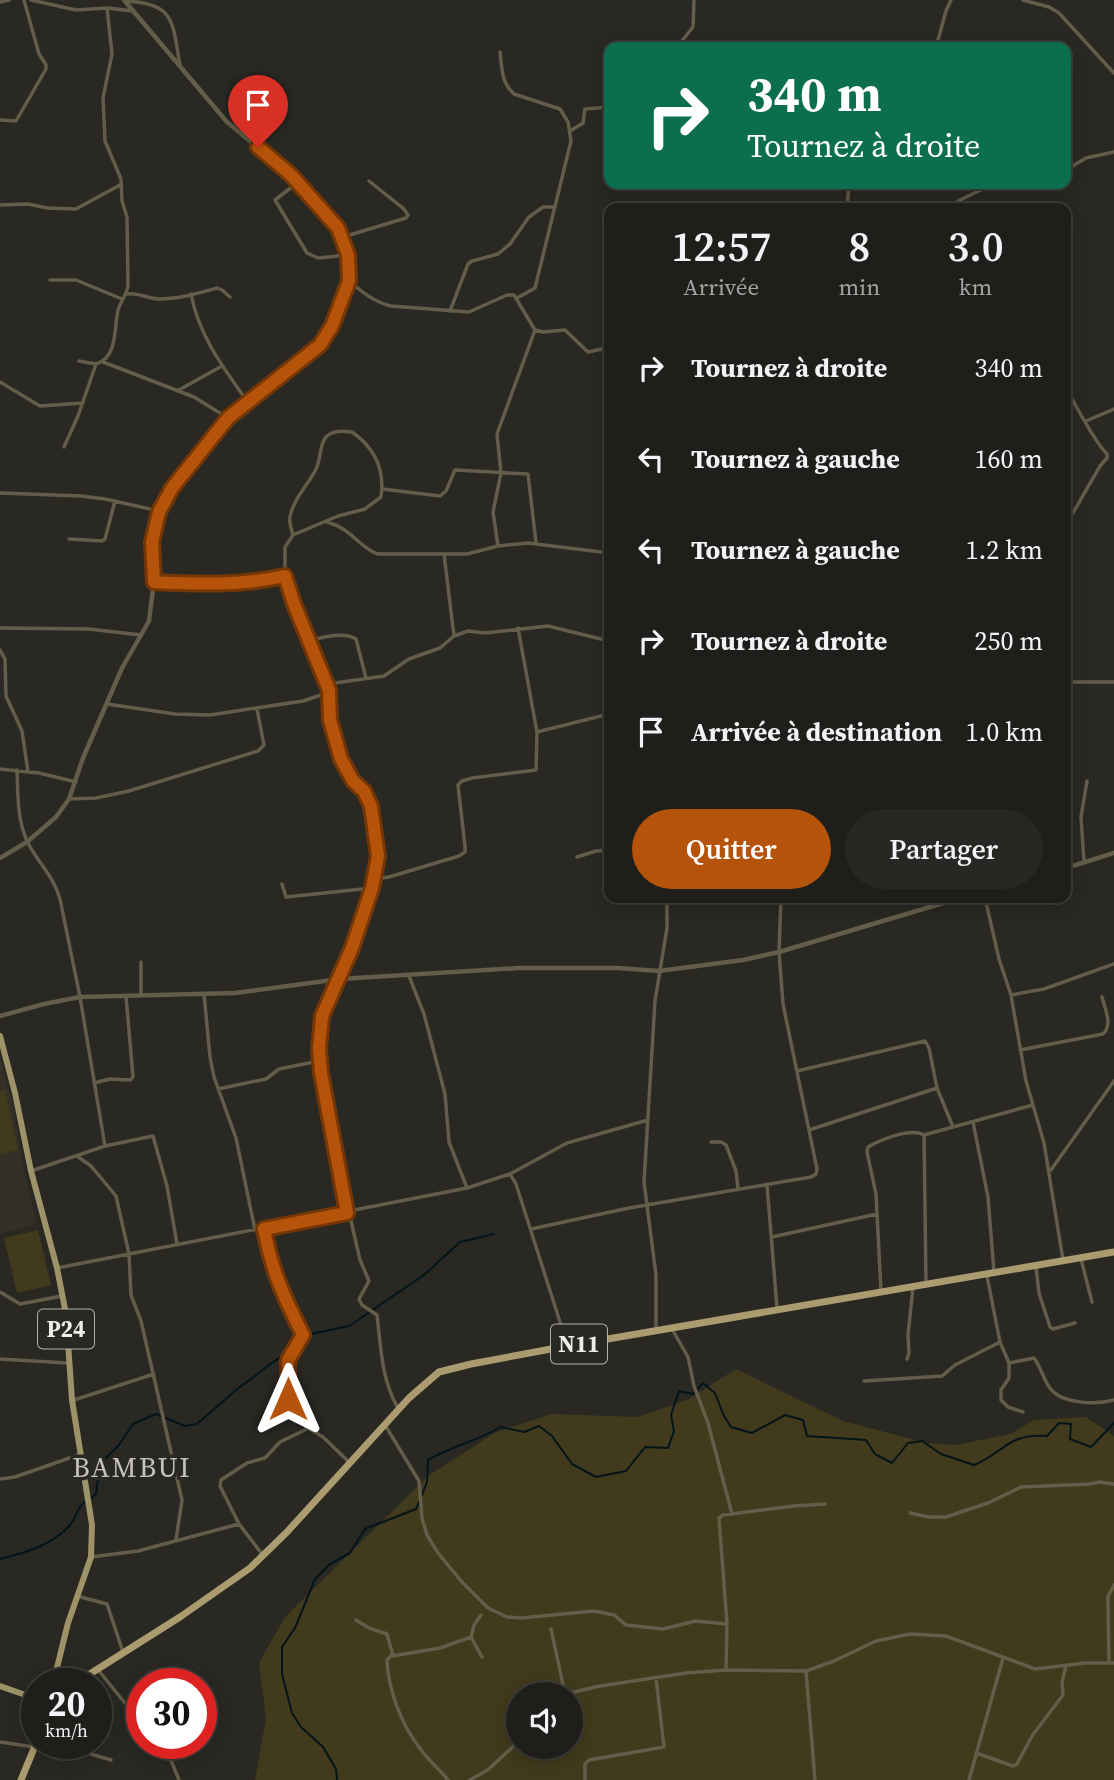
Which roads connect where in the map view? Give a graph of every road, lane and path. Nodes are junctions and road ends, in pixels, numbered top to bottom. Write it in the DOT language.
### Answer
graph roads {
  1 [pos="9,0"];
  2 [pos="24,0"];
  3 [pos="31,0"];
  4 [pos="694,0"];
  5 [pos="951,0"];
  6 [pos="1023,0"];
  7 [pos="125,1"];
  8 [pos="0,2"];
  9 [pos="54,2"];
  10 [pos="107,8"];
  11 [pos="133,11"];
  12 [pos="681,42"];
  13 [pos="937,42"];
  14 [pos="500,52"];
  15 [pos="181,68"];
  16 [pos="1114,74"];
  17 [pos="604,107"];
  18 [pos="0,120"];
  19 [pos="570,131"];
  20 [pos="1114,152"];
  21 [pos="1071,167"];
  22 [pos="369,181"];
  23 [pos="297,183"];
  24 [pos="120,185"];
  25 [pos="983,189"];
  26 [pos="956,203"];
  27 [pos="0,205"];
  28 [pos="555,207"];
  29 [pos="343,237"];
  30 [pos="348,255"];
  31 [pos="50,279"];
  32 [pos="349,281"];
  33 [pos="127,294"];
  34 [pos="191,294"];
  35 [pos="230,297"];
  36 [pos="517,298"];
  37 [pos="122,299"];
  38 [pos="450,311"];
  39 [pos="535,330"];
  40 [pos="604,350"];
  41 [pos="79,362"];
  42 [pos="103,362"];
  43 [pos="96,364"];
  44 [pos="222,366"];
  45 [pos="0,382"];
  46 [pos="177,391"];
  47 [pos="1071,397"];
  48 [pos="247,401"];
  49 [pos="83,403"];
  50 [pos="1114,409"];
  51 [pos="228,418"];
  52 [pos="1086,421"];
  53 [pos="64,447"];
  54 [pos="501,473"];
  55 [pos="382,489"];
  56 [pos="0,493"];
  57 [pos="115,501"];
  58 [pos="159,512"];
  59 [pos="1071,516"];
  60 [pos="327,522"];
  61 [pos="293,535"];
  62 [pos="69,539"];
  63 [pos="536,543"];
  64 [pos="498,546"];
  65 [pos="604,552"];
  66 [pos="444,554"];
  67 [pos="285,576"];
  68 [pos="154,582"];
  69 [pos="0,628"];
  70 [pos="519,628"];
  71 [pos="142,635"];
  72 [pos="454,636"];
  73 [pos="604,639"];
  74 [pos="309,640"];
  75 [pos="0,650"];
  76 [pos="366,679"];
  77 [pos="1071,682"];
  78 [pos="1114,682"];
  79 [pos="329,690"];
  80 [pos="0,696"];
  81 [pos="6,696"];
  82 [pos="107,704"];
  83 [pos="257,709"];
  84 [pos="604,715"];
  85 [pos="537,732"];
  86 [pos="0,769"];
  87 [pos="17,770"];
  88 [pos="28,772"];
  89 [pos="1087,781"];
  90 [pos="76,782"];
  91 [pos="69,799"];
  92 [pos="27,842"];
  93 [pos="604,850"];
  94 [pos="1114,853"];
  95 [pos="577,857"];
  96 [pos="0,858"];
  97 [pos="1084,862"];
  98 [pos="1071,866"];
  99 [pos="374,878"];
  100 [pos="282,884"];
  101 [pos="372,888"];
  102 [pos="667,903"];
  103 [pos="780,903"];
  104 [pos="931,903"];
  105 [pos="986,903"];
  106 [pos="779,952"];
  107 [pos="141,962"];
  108 [pos="1114,964"];
  109 [pos="659,971"];
  110 [pos="409,975"];
  111 [pos="340,979"];
  112 [pos="204,994"];
  113 [pos="141,995"];
  114 [pos="1011,995"];
  115 [pos="125,996"];
  116 [pos="1102,997"];
  117 [pos="80,998"];
  118 [pos="0,1016"];
  119 [pos="0,1036"];
  120 [pos="1020,1050"];
  121 [pos="319,1061"];
  122 [pos="797,1071"];
  123 [pos="1114,1081"];
  124 [pos="94,1083"];
  125 [pos="937,1088"];
  126 [pos="218,1089"];
  127 [pos="1033,1105"];
  128 [pos="648,1120"];
  129 [pos="973,1122"];
  130 [pos="953,1127"];
  131 [pos="809,1130"];
  132 [pos="924,1135"];
  133 [pos="711,1142"];
  134 [pos="105,1146"];
  135 [pos="77,1156"];
  136 [pos="31,1171"];
  137 [pos="1050,1172"];
  138 [pos="510,1174"];
  139 [pos="767,1185"];
  140 [pos="467,1188"];
  141 [pos="738,1189"];
  142 [pos="647,1205"];
  143 [pos="348,1213"];
  144 [pos="877,1214"];
  145 [pos="264,1229"];
  146 [pos="255,1230"];
  147 [pos="531,1230"];
  148 [pos="772,1237"];
  149 [pos="177,1244"];
  150 [pos="1114,1252"];
  151 [pos="129,1254"];
  152 [pos="1080,1257"];
  153 [pos="1063,1260"];
  154 [pos="1035,1265"];
  155 [pos="57,1268"];
  156 [pos="990,1273"];
  157 [pos="926,1284"];
  158 [pos="913,1287"];
  159 [pos="881,1291"];
  160 [pos="0,1292"];
  161 [pos="62,1296"];
  162 [pos="1092,1302"];
  163 [pos="778,1310"];
  164 [pos="1075,1323"];
  165 [pos="672,1329"];
  166 [pos="656,1331"];
  167 [pos="1000,1342"];
  168 [pos="567,1346"];
  169 [pos="0,1359"];
  170 [pos="907,1359"];
  171 [pos="67,1363"];
  172 [pos="1009,1363"];
  173 [pos="154,1374"];
  174 [pos="864,1381"];
  175 [pos="72,1400"];
  176 [pos="1114,1400"];
  177 [pos="399,1409"];
  178 [pos="1023,1412"];
  179 [pos="385,1425"];
  180 [pos="307,1429"];
  181 [pos="80,1454"];
  182 [pos="350,1463"];
  183 [pos="0,1479"];
  184 [pos="1114,1484"];
  185 [pos="825,1504"];
  186 [pos="910,1513"];
  187 [pos="732,1514"];
  188 [pos="239,1524"];
  189 [pos="176,1540"];
  190 [pos="264,1556"];
  191 [pos="91,1557"];
  192 [pos="1114,1585"];
  193 [pos="77,1596"];
  194 [pos="481,1615"];
  195 [pos="356,1620"];
  196 [pos="727,1624"];
  197 [pos="551,1629"];
  198 [pos="471,1637"];
  199 [pos="123,1652"];
  200 [pos="392,1655"];
  201 [pos="482,1657"];
  202 [pos="1003,1658"];
  203 [pos="1112,1662"];
  204 [pos="1066,1665"];
  205 [pos="57,1668"];
  206 [pos="97,1668"];
  207 [pos="726,1670"];
  208 [pos="806,1671"];
  209 [pos="656,1678"];
  210 [pos="562,1682"];
  211 [pos="0,1686"];
  212 [pos="112,1688"];
  213 [pos="583,1691"];
  214 [pos="21,1693"];
  215 [pos="126,1703"];
  216 [pos="0,1742"];
  217 [pos="21,1743"];
  218 [pos="506,1753"];
  219 [pos="976,1753"];
  220 [pos="29,1759"];
  221 [pos="108,1759"];
  222 [pos="170,1759"];
  223 [pos="111,1760"];
  224 [pos="21,1780"];
  225 [pos="179,1780"];
  226 [pos="448,1780"];
  227 [pos="470,1780"];
  228 [pos="585,1780"];
  229 [pos="815,1780"];
  230 [pos="970,1780"];
  1 -- 8 [label="street"];
  2 -- 18 [label="street"];
  3 -- 9 [label="street"];
  4 -- 12 [label="street"];
  5 -- 13 [label="street"];
  6 -- 16 [label="street"];
  7 -- 11 [label="street"];
  7 -- 15 [label="street"];
  9 -- 10 [label="street"];
  10 -- 11 [label="street"];
  10 -- 24 [label="street"];
  11 -- 15 [label="street"];
  14 -- 19 [label="street"];
  15 -- 23 [label="street"];
  17 -- 19 [label="street"];
  19 -- 28 [label="street"];
  20 -- 21 [label="street"];
  22 -- 29 [label="street"];
  23 -- 29 [label="street"];
  23 -- 30 [label="street"];
  24 -- 27 [label="street"];
  24 -- 33 [label="street"];
  25 -- 26 [label="street"];
  28 -- 36 [label="street"];
  28 -- 38 [label="street"];
  29 -- 30 [label="street"];
  30 -- 32 [label="street"];
  31 -- 37 [label="street"];
  32 -- 38 [label="street"];
  32 -- 48 [label="street"];
  33 -- 34 [label="street"];
  33 -- 37 [label="street"];
  34 -- 35 [label="street"];
  34 -- 44 [label="street"];
  36 -- 38 [label="street"];
  36 -- 39 [label="street"];
  37 -- 42 [label="street"];
  39 -- 40 [label="street"];
  39 -- 54 [label="street"];
  41 -- 43 [label="street"];
  42 -- 43 [label="street"];
  42 -- 46 [label="street"];
  43 -- 49 [label="street"];
  44 -- 46 [label="street"];
  44 -- 48 [label="street"];
  45 -- 49 [label="street"];
  46 -- 51 [label="street"];
  47 -- 52 [label="street"];
  48 -- 51 [label="street"];
  49 -- 53 [label="street"];
  50 -- 52 [label="street"];
  51 -- 58 [label="street"];
  52 -- 59 [label="street"];
  54 -- 55 [label="street"];
  54 -- 63 [label="street"];
  54 -- 64 [label="street"];
  55 -- 60 [label="street"];
  55 -- 61 [label="street"];
  56 -- 57 [label="street"];
  57 -- 58 [label="street"];
  57 -- 62 [label="street"];
  58 -- 68 [label="street"];
  60 -- 61 [label="street"];
  60 -- 66 [label="street"];
  61 -- 67 [label="street"];
  63 -- 64 [label="street"];
  63 -- 65 [label="street"];
  64 -- 66 [label="street"];
  66 -- 72 [label="street"];
  67 -- 68 [label="street"];
  67 -- 74 [label="street"];
  68 -- 71 [label="street"];
  69 -- 71 [label="street"];
  70 -- 72 [label="street"];
  70 -- 73 [label="street"];
  70 -- 85 [label="street"];
  71 -- 82 [label="street"];
  72 -- 76 [label="street"];
  74 -- 76 [label="street"];
  74 -- 79 [label="street"];
  75 -- 81 [label="street"];
  76 -- 79 [label="street"];
  77 -- 78 [label="street"];
  79 -- 83 [label="street"];
  79 -- 99 [label="street"];
  80 -- 81 [label="street"];
  81 -- 88 [label="street"];
  82 -- 83 [label="street"];
  82 -- 90 [label="street"];
  83 -- 91 [label="street"];
  84 -- 85 [label="street"];
  85 -- 99 [label="street"];
  86 -- 87 [label="street"];
  87 -- 88 [label="street"];
  87 -- 92 [label="street"];
  88 -- 90 [label="street"];
  89 -- 97 [label="street"];
  90 -- 91 [label="street"];
  91 -- 92 [label="street"];
  92 -- 96 [label="street"];
  92 -- 117 [label="street"];
  93 -- 95 [label="street"];
  94 -- 97 [label="street"];
  97 -- 98 [label="street"];
  99 -- 101 [label="street"];
  100 -- 101 [label="street"];
  101 -- 111 [label="street"];
  102 -- 109 [label="street"];
  103 -- 106 [label="street"];
  104 -- 106 [label="street"];
  105 -- 114 [label="street"];
  106 -- 109 [label="street"];
  106 -- 122 [label="street"];
  107 -- 113 [label="street"];
  108 -- 114 [label="street"];
  109 -- 110 [label="street"];
  109 -- 128 [label="street"];
  110 -- 111 [label="street"];
  110 -- 140 [label="street"];
  111 -- 112 [label="street"];
  111 -- 121 [label="street"];
  112 -- 113 [label="street"];
  112 -- 126 [label="street"];
  113 -- 115 [label="street"];
  114 -- 120 [label="street"];
  115 -- 117 [label="street"];
  115 -- 124 [label="street"];
  116 -- 120 [label="street"];
  117 -- 118 [label="street"];
  117 -- 124 [label="street"];
  119 -- 136 [label="main road, P24"];
  120 -- 127 [label="street"];
  121 -- 126 [label="street"];
  121 -- 143 [label="street"];
  122 -- 125 [label="street"];
  122 -- 131 [label="street"];
  123 -- 137 [label="street"];
  124 -- 134 [label="street"];
  125 -- 130 [label="street"];
  125 -- 131 [label="street"];
  126 -- 146 [label="street"];
  127 -- 129 [label="street"];
  127 -- 137 [label="street"];
  128 -- 138 [label="street"];
  128 -- 142 [label="street"];
  129 -- 130 [label="street"];
  129 -- 156 [label="street"];
  130 -- 132 [label="street"];
  131 -- 139 [label="street"];
  132 -- 144 [label="street"];
  132 -- 157 [label="street"];
  133 -- 141 [label="street"];
  134 -- 135 [label="street"];
  134 -- 149 [label="street"];
  135 -- 136 [label="street"];
  135 -- 151 [label="street"];
  136 -- 155 [label="main road, P24"];
  137 -- 153 [label="street"];
  138 -- 140 [label="street"];
  138 -- 147 [label="street"];
  139 -- 141 [label="street"];
  139 -- 148 [label="street"];
  140 -- 143 [label="street"];
  141 -- 142 [label="street"];
  142 -- 147 [label="street"];
  142 -- 166 [label="street"];
  143 -- 145 [label="street"];
  143 -- 177 [label="street"];
  144 -- 148 [label="street"];
  144 -- 159 [label="street"];
  145 -- 146 [label="street"];
  145 -- 180 [label="street"];
  146 -- 149 [label="street"];
  147 -- 168 [label="street"];
  148 -- 163 [label="street"];
  149 -- 151 [label="street"];
  150 -- 152 [label="highway, N11"];
  151 -- 155 [label="street"];
  151 -- 173 [label="street"];
  152 -- 153 [label="highway, N11"];
  152 -- 162 [label="street"];
  153 -- 154 [label="highway, N11"];
  154 -- 156 [label="highway, N11"];
  154 -- 164 [label="street"];
  155 -- 161 [label="main road, P24"];
  156 -- 157 [label="highway, N11"];
  156 -- 167 [label="street"];
  157 -- 158 [label="highway, N11"];
  158 -- 159 [label="highway, N11"];
  158 -- 170 [label="street"];
  159 -- 163 [label="highway, N11"];
  160 -- 161 [label="street"];
  161 -- 171 [label="main road, P24"];
  163 -- 165 [label="highway, N11"];
  165 -- 166 [label="highway, N11"];
  165 -- 187 [label="street"];
  166 -- 168 [label="highway, N11"];
  167 -- 172 [label="street"];
  167 -- 174 [label="street"];
  168 -- 177 [label="highway, N11"];
  169 -- 171 [label="street"];
  171 -- 175 [label="main road, P24"];
  172 -- 176 [label="street"];
  172 -- 178 [label="street"];
  173 -- 175 [label="street"];
  173 -- 189 [label="street"];
  175 -- 181 [label="main road, P24"];
  177 -- 179 [label="highway, N11"];
  179 -- 182 [label="highway, N11"];
  179 -- 196 [label="street"];
  180 -- 182 [label="street"];
  180 -- 188 [label="street"];
  181 -- 183 [label="street"];
  181 -- 191 [label="main road, P24"];
  182 -- 190 [label="highway, N11"];
  184 -- 186 [label="street"];
  185 -- 187 [label="street"];
  187 -- 196 [label="street"];
  188 -- 189 [label="street"];
  188 -- 190 [label="street"];
  189 -- 191 [label="street"];
  190 -- 199 [label="highway, N11"];
  191 -- 193 [label="main road, P24"];
  192 -- 203 [label="street"];
  193 -- 199 [label="street"];
  193 -- 205 [label="main road, P24"];
  194 -- 198 [label="street"];
  195 -- 200 [label="street"];
  196 -- 207 [label="street"];
  197 -- 210 [label="street"];
  198 -- 200 [label="street"];
  198 -- 201 [label="street"];
  199 -- 206 [label="highway, N11"];
  200 -- 226 [label="street"];
  202 -- 204 [label="street"];
  202 -- 208 [label="street"];
  202 -- 219 [label="street"];
  203 -- 204 [label="street"];
  204 -- 219 [label="street"];
  207 -- 208 [label="street"];
  207 -- 209 [label="street"];
  208 -- 229 [label="street"];
  209 -- 213 [label="street"];
  209 -- 228 [label="street"];
  211 -- 214 [label="main road"];
  212 -- 215 [label="street"];
  216 -- 217 [label="street"];
  218 -- 227 [label="street"];
  219 -- 230 [label="street"];
  220 -- 224 [label="highway"];
  221 -- 223 [label="street"];
  222 -- 225 [label="street"];
}
